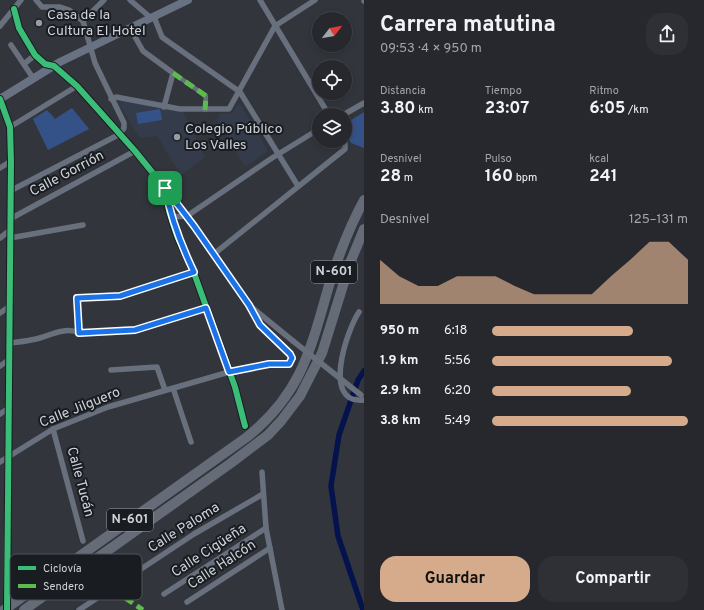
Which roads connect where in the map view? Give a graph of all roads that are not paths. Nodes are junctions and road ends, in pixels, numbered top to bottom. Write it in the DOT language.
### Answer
graph roads {
  1 [pos="20,0"];
  2 [pos="36,0"];
  3 [pos="104,0"];
  4 [pos="130,0"];
  5 [pos="188,0"];
  6 [pos="260,0"];
  7 [pos="315,0"];
  8 [pos="14,9"];
  9 [pos="152,17"];
  10 [pos="83,21"];
  11 [pos="0,26"];
  12 [pos="275,26"];
  13 [pos="130,28"];
  14 [pos="11,45"];
  15 [pos="91,47"];
  16 [pos="35,55"];
  17 [pos="24,64"];
  18 [pos="54,66"];
  19 [pos="172,73"];
  20 [pos="33,78"];
  21 [pos="77,86"];
  22 [pos="240,92"];
  23 [pos="0,99"];
  24 [pos="111,99"];
  25 [pos="364,103"];
  26 [pos="164,107"];
  27 [pos="325,108"];
  28 [pos="205,110"];
  29 [pos="352,110"];
  30 [pos="10,127"];
  31 [pos="312,133"];
  32 [pos="120,134"];
  33 [pos="345,148"];
  34 [pos="135,151"];
  35 [pos="278,154"];
  36 [pos="11,161"];
  37 [pos="0,168"];
  38 [pos="298,186"];
  39 [pos="165,188"];
  40 [pos="10,190"];
  41 [pos="364,200"];
  42 [pos="187,216"];
  43 [pos="171,218"];
  44 [pos="10,219"];
  45 [pos="83,225"];
  46 [pos="364,229"];
  47 [pos="10,230"];
  48 [pos="0,238"];
  49 [pos="10,238"];
  50 [pos="214,254"];
  51 [pos="194,272"];
  52 [pos="249,305"];
  53 [pos="10,306"];
  54 [pos="206,308"];
  55 [pos="359,312"];
  56 [pos="0,313"];
  57 [pos="79,333"];
  58 [pos="10,343"];
  59 [pos="10,359"];
  60 [pos="0,366"];
  61 [pos="111,370"];
  62 [pos="229,372"];
  63 [pos="173,388"];
  64 [pos="165,390"];
  65 [pos="362,398"];
  66 [pos="9,408"];
  67 [pos="0,414"];
  68 [pos="245,426"];
  69 [pos="53,429"];
  70 [pos="191,442"];
  71 [pos="8,456"];
  72 [pos="0,462"];
  73 [pos="262,472"];
  74 [pos="263,494"];
  75 [pos="266,528"];
  76 [pos="82,541"];
  77 [pos="270,548"];
  78 [pos="84,554"];
  79 [pos="102,554"];
  80 [pos="142,568"];
  81 [pos="164,594"];
  82 [pos="20,600"];
  83 [pos="38,600"];
  84 [pos="94,600"];
  85 [pos="187,602"];
  86 [pos="6,610"];
  87 [pos="24,610"];
  88 [pos="79,610"];
  89 [pos="282,610"];
  1 -- 8 [label="street"];
  2 -- 10 [label="street"];
  3 -- 10 [label="street"];
  4 -- 9 [label="street"];
  5 -- 9 [label="main road"];
  6 -- 12 [label="street"];
  7 -- 12 [label="street"];
  8 -- 11 [label="street"];
  8 -- 16 [label="street"];
  9 -- 13 [label="main road"];
  9 -- 22 [label="street"];
  10 -- 15 [label="street"];
  12 -- 22 [label="street"];
  12 -- 27 [label="street"];
  13 -- 15 [label="main road"];
  13 -- 19 [label="street"];
  14 -- 17 [label="street"];
  15 -- 18 [label="main road"];
  15 -- 24 [label="street"];
  16 -- 17 [label="street"];
  16 -- 18 [label="street"];
  17 -- 20 [label="street"];
  18 -- 20 [label="main road"];
  18 -- 21 [label="street"];
  19 -- 26 [label="street"];
  19 -- 28 [label="street"];
  20 -- 23 [label="main road"];
  21 -- 30 [label="street"];
  21 -- 32 [label="street"];
  22 -- 28 [label="street"];
  22 -- 35 [label="street"];
  23 -- 30 [label="street"];
  24 -- 26 [label="street"];
  24 -- 32 [label="street"];
  25 -- 29 [label="street"];
  26 -- 28 [label="street"];
  30 -- 36 [label="street"];
  31 -- 35 [label="street"];
  32 -- 34 [label="street"];
  32 -- 40 [label="street"];
  33 -- 38 [label="street"];
  34 -- 39 [label="street"];
  34 -- 44 [label="street, Calle Gorrión"];
  35 -- 38 [label="street"];
  35 -- 42 [label="street"];
  36 -- 37 [label="street"];
  36 -- 40 [label="street"];
  38 -- 50 [label="street"];
  39 -- 42 [label="street"];
  39 -- 43 [label="street"];
  40 -- 44 [label="street"];
  41 -- 78 [label="highway, N-601"];
  42 -- 43 [label="street"];
  42 -- 50 [label="street"];
  43 -- 51 [label="street"];
  44 -- 47 [label="street"];
  45 -- 49 [label="street"];
  46 -- 79 [label="highway, N-601"];
  47 -- 48 [label="street"];
  47 -- 49 [label="street"];
  49 -- 53 [label="street"];
  50 -- 52 [label="street"];
  51 -- 54 [label="street"];
  51 -- 57 [label="street"];
  52 -- 62 [label="street, Calle Jilguero"];
  52 -- 65 [label="street, bridge"];
  53 -- 56 [label="street"];
  53 -- 58 [label="street"];
  54 -- 57 [label="street"];
  54 -- 62 [label="street"];
  55 -- 65 [label="street"];
  57 -- 58 [label="street"];
  58 -- 59 [label="street"];
  59 -- 60 [label="street"];
  59 -- 66 [label="street"];
  61 -- 64 [label="street, Calle Jilguero"];
  62 -- 63 [label="street, Calle Jilguero"];
  62 -- 68 [label="street"];
  63 -- 64 [label="street, Calle Jilguero"];
  63 -- 70 [label="street"];
  64 -- 69 [label="street, Calle Jilguero"];
  66 -- 67 [label="street"];
  66 -- 71 [label="street"];
  69 -- 71 [label="street, Calle Jilguero"];
  69 -- 76 [label="street, Calle Tucán"];
  71 -- 72 [label="street, Calle Jilguero"];
  71 -- 86 [label="street, bridge"];
  73 -- 74 [label="street"];
  74 -- 75 [label="street"];
  74 -- 80 [label="street, Calle Paloma"];
  75 -- 77 [label="street"];
  75 -- 81 [label="street, Calle Cigüeña"];
  77 -- 85 [label="street, Calle Halcón"];
  77 -- 89 [label="street"];
  82 -- 86 [label="highway, N-601"];
  83 -- 87 [label="highway, N-601"];
  84 -- 88 [label="street, Calle Paloma"];
}
